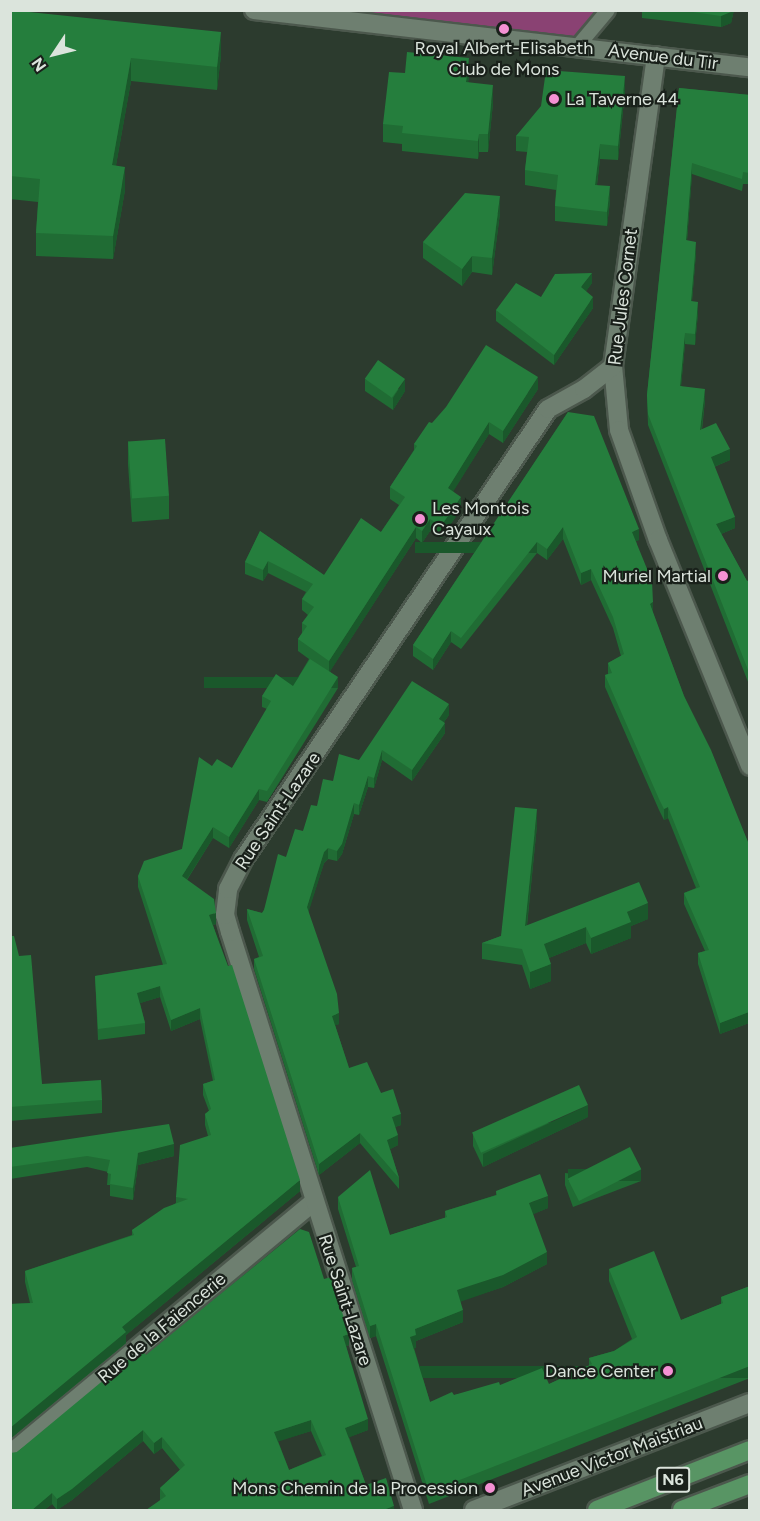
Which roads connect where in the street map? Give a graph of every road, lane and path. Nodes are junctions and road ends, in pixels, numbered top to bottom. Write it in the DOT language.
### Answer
graph roads {
  1 [pos="254,10"];
  2 [pos="608,10"];
  3 [pos="577,47"];
  4 [pos="656,56"];
  5 [pos="750,67"];
  6 [pos="613,366"];
  7 [pos="750,766"];
  8 [pos="314,1202"];
  9 [pos="750,1403"];
  10 [pos="750,1450"];
  11 [pos="10,1454"];
  12 [pos="750,1484"];
  13 [pos="412,1510"];
  14 [pos="474,1510"];
  15 [pos="597,1510"];
  16 [pos="682,1510"];
  1 -- 3 [label="street, Avenue du Tir"];
  2 -- 3 [label="lane"];
  3 -- 4 [label="street, Avenue du Tir"];
  4 -- 5 [label="street, Avenue du Tir"];
  4 -- 6 [label="street, Rue Jules Cornet"];
  6 -- 7 [label="street, Rue Jules Cornet"];
  6 -- 8 [label="street, Rue Saint-Lazare"];
  8 -- 11 [label="street, Rue de la Faïencerie"];
  8 -- 13 [label="street, Rue Saint-Lazare"];
  9 -- 14 [label="street, Avenue Victor Maistriau"];
  10 -- 15 [label="main road, N6"];
  12 -- 16 [label="main road, N6"];
}
